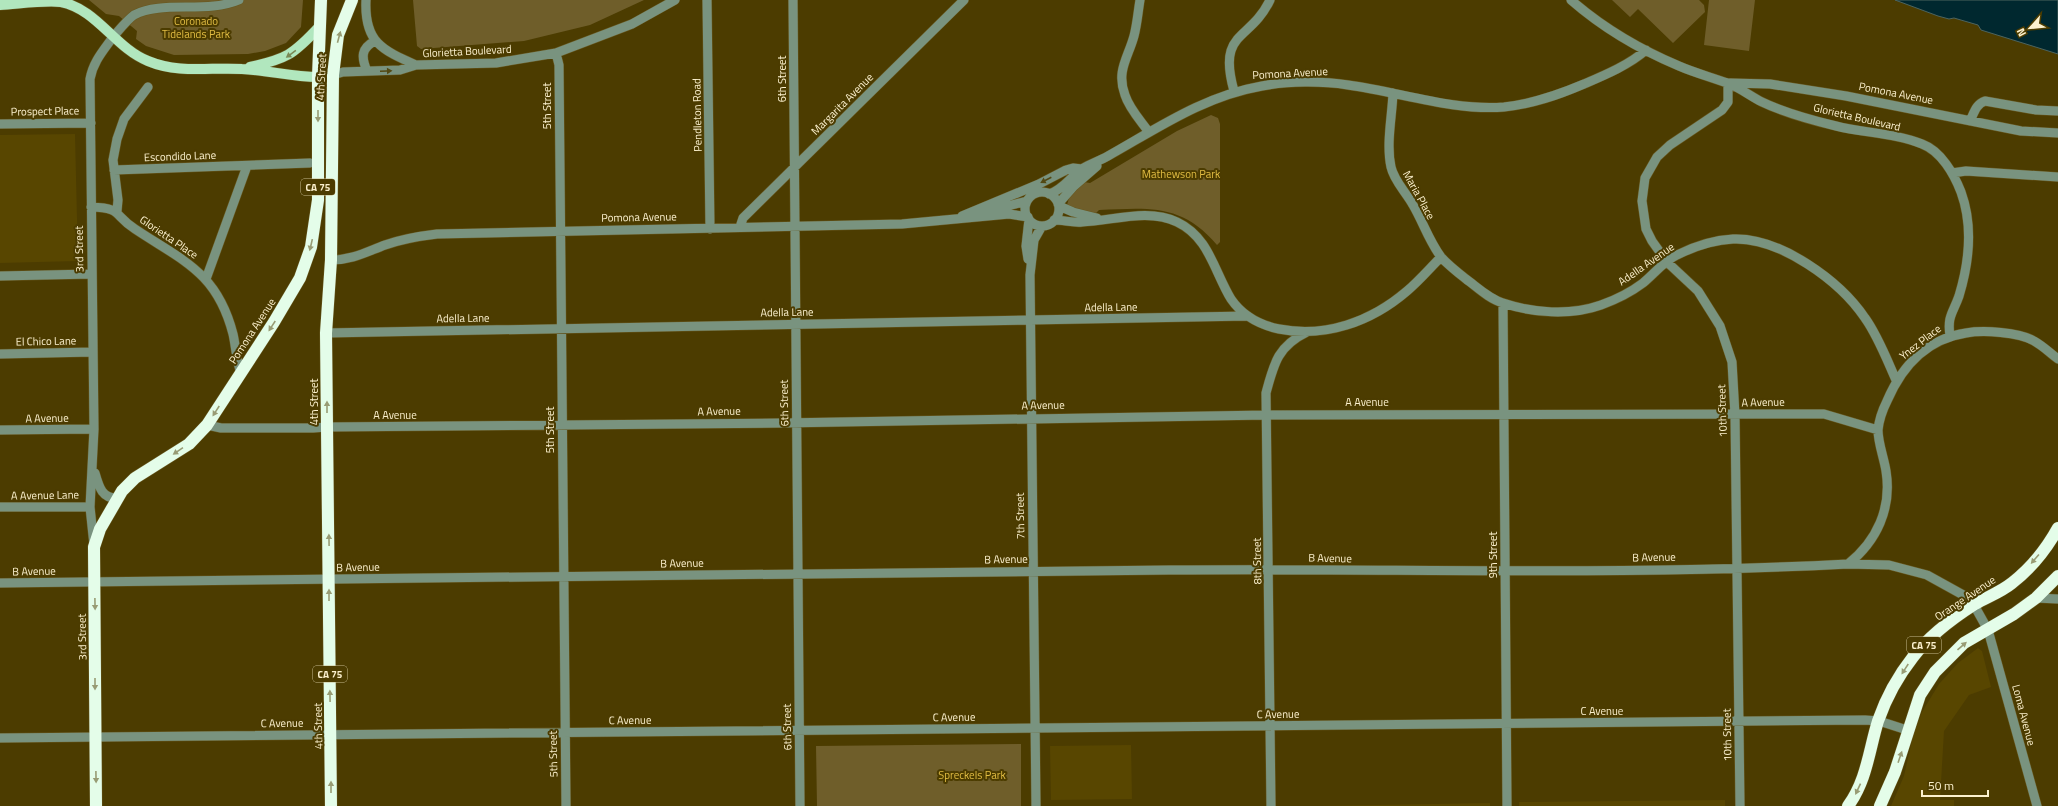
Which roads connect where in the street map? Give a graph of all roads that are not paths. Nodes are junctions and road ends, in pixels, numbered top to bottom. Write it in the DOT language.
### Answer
graph roads {
  1 [pos="239,0"];
  2 [pos="320,0"];
  3 [pos="352,0"];
  4 [pos="366,0"];
  5 [pos="675,0"];
  6 [pos="707,0"];
  7 [pos="793,0"];
  8 [pos="964,0"];
  9 [pos="1140,0"];
  10 [pos="1270,0"];
  11 [pos="1571,0"];
  12 [pos="0,5"];
  13 [pos="319,27"];
  14 [pos="114,37"];
  15 [pos="375,41"];
  16 [pos="1646,50"];
  17 [pos="556,53"];
  18 [pos="416,65"];
  19 [pos="242,69"];
  20 [pos="367,71"];
  21 [pos="333,75"];
  22 [pos="318,77"];
  23 [pos="1728,83"];
  24 [pos="148,87"];
  25 [pos="1234,91"];
  26 [pos="1393,93"];
  27 [pos="2058,111"];
  28 [pos="1970,121"];
  29 [pos="91,123"];
  30 [pos="0,124"];
  31 [pos="1148,131"];
  32 [pos="2058,133"];
  33 [pos="1108,156"];
  34 [pos="310,163"];
  35 [pos="247,166"];
  36 [pos="794,169"];
  37 [pos="1082,169"];
  38 [pos="114,170"];
  39 [pos="1952,173"];
  40 [pos="2058,177"];
  41 [pos="1049,194"];
  42 [pos="1027,201"];
  43 [pos="1059,205"];
  44 [pos="92,207"];
  45 [pos="117,211"];
  46 [pos="1028,218"];
  47 [pos="1104,219"];
  48 [pos="952,220"];
  49 [pos="1054,220"];
  50 [pos="794,226"];
  51 [pos="1042,226"];
  52 [pos="740,227"];
  53 [pos="710,229"];
  54 [pos="560,231"];
  55 [pos="1441,257"];
  56 [pos="331,260"];
  57 [pos="1667,262"];
  58 [pos="92,274"];
  59 [pos="1030,275"];
  60 [pos="0,276"];
  61 [pos="206,279"];
  62 [pos="1503,303"];
  63 [pos="1248,316"];
  64 [pos="1030,320"];
  65 [pos="795,323"];
  66 [pos="561,328"];
  67 [pos="1307,332"];
  68 [pos="326,333"];
  69 [pos="1950,336"];
  70 [pos="93,352"];
  71 [pos="0,354"];
  72 [pos="2058,359"];
  73 [pos="241,373"];
  74 [pos="1896,380"];
  75 [pos="1504,413"];
  76 [pos="1267,415"];
  77 [pos="1735,415"];
  78 [pos="1031,417"];
  79 [pos="797,422"];
  80 [pos="207,425"];
  81 [pos="562,425"];
  82 [pos="327,426"];
  83 [pos="94,429"];
  84 [pos="0,430"];
  85 [pos="1878,430"];
  86 [pos="94,467"];
  87 [pos="118,498"];
  88 [pos="90,506"];
  89 [pos="0,507"];
  90 [pos="2058,528"];
  91 [pos="94,547"];
  92 [pos="1848,564"];
  93 [pos="1737,568"];
  94 [pos="1269,569"];
  95 [pos="1033,571"];
  96 [pos="1505,572"];
  97 [pos="798,574"];
  98 [pos="564,576"];
  99 [pos="2058,576"];
  100 [pos="329,579"];
  101 [pos="94,582"];
  102 [pos="0,583"];
  103 [pos="2036,598"];
  104 [pos="2058,599"];
  105 [pos="1974,605"];
  106 [pos="1988,630"];
  107 [pos="1878,720"];
  108 [pos="1739,721"];
  109 [pos="1506,724"];
  110 [pos="1270,726"];
  111 [pos="1035,728"];
  112 [pos="799,730"];
  113 [pos="1907,730"];
  114 [pos="565,733"];
  115 [pos="331,735"];
  116 [pos="96,737"];
  117 [pos="0,738"];
  118 [pos="96,806"];
  119 [pos="331,806"];
  120 [pos="566,806"];
  121 [pos="800,806"];
  122 [pos="1036,806"];
  123 [pos="1271,806"];
  124 [pos="1507,806"];
  125 [pos="1740,806"];
  126 [pos="1848,806"];
  127 [pos="1880,806"];
  128 [pos="2037,806"];
  1 -- 14 [label="street, 3rd Street"];
  2 -- 13 [label="highway, 4th Street / CA 75"];
  21 -- 3 [label="highway, 4th Street / CA 75, one-way"];
  4 -- 15 [label="street"];
  5 -- 17 [label="street, Glorietta Boulevard"];
  6 -- 53 [label="street, Pendleton Road"];
  7 -- 36 [label="street, 6th Street"];
  8 -- 36 [label="street, Margarita Avenue"];
  9 -- 31 [label="street"];
  10 -- 25 [label="street"];
  11 -- 16 [label="street, Glorietta Boulevard"];
  12 -- 14 [label="main road"];
  13 -- 19 [label="main road, one-way"];
  13 -- 22 [label="highway, 4th Street / CA 75"];
  14 -- 19 [label="main road"];
  14 -- 29 [label="street, 3rd Street"];
  15 -- 18 [label="street, Glorietta Boulevard"];
  15 -- 20 [label="street"];
  16 -- 23 [label="street, Glorietta Boulevard"];
  16 -- 26 [label="street, Pomona Avenue"];
  17 -- 18 [label="street, Glorietta Boulevard"];
  17 -- 54 [label="street, 5th Street"];
  20 -- 18 [label="street, Glorietta Boulevard, one-way"];
  19 -- 22 [label="main road"];
  20 -- 21 [label="street, Glorietta Boulevard"];
  21 -- 56 [label="highway, 4th Street / CA 75"];
  22 -- 73 [label="highway, Pomona Avenue / CA 75, one-way"];
  23 -- 28 [label="street, Pomona Avenue"];
  23 -- 39 [label="street, Glorietta Boulevard"];
  23 -- 57 [label="street, 10th Street"];
  24 -- 38 [label="street"];
  25 -- 26 [label="street, Pomona Avenue"];
  25 -- 31 [label="street, Pomona Avenue"];
  26 -- 55 [label="street, Maria Place"];
  27 -- 28 [label="street"];
  28 -- 32 [label="street, Pomona Avenue"];
  29 -- 30 [label="street, Prospect Place"];
  29 -- 44 [label="street, 3rd Street"];
  31 -- 33 [label="street, Pomona Avenue"];
  33 -- 37 [label="street, Pomona Avenue"];
  33 -- 43 [label="street"];
  34 -- 35 [label="street, Escondido Lane"];
  35 -- 38 [label="street, Escondido Lane"];
  35 -- 61 [label="street"];
  36 -- 50 [label="street, 6th Street"];
  36 -- 52 [label="street, Margarita Avenue"];
  37 -- 41 [label="street"];
  37 -- 48 [label="street, Pomona Avenue, one-way"];
  38 -- 45 [label="street"];
  39 -- 40 [label="street"];
  39 -- 69 [label="street, Ynez Place"];
  41 -- 42 [label="street"];
  41 -- 43 [label="street"];
  42 -- 46 [label="street"];
  42 -- 48 [label="street"];
  43 -- 47 [label="street"];
  43 -- 49 [label="street"];
  44 -- 45 [label="street"];
  44 -- 58 [label="street, 3rd Street"];
  45 -- 61 [label="street, Glorietta Place"];
  46 -- 48 [label="street, Pomona Avenue"];
  46 -- 51 [label="street, Pomona Avenue"];
  46 -- 59 [label="street, 7th Street"];
  47 -- 49 [label="street"];
  47 -- 63 [label="street"];
  48 -- 50 [label="street, Pomona Avenue"];
  49 -- 51 [label="street"];
  50 -- 52 [label="street, Pomona Avenue"];
  50 -- 65 [label="street, 6th Street"];
  51 -- 59 [label="street, 7th Street"];
  52 -- 53 [label="street, Pomona Avenue"];
  53 -- 54 [label="street, Pomona Avenue"];
  54 -- 56 [label="street, Pomona Avenue"];
  54 -- 66 [label="street, 5th Street"];
  55 -- 62 [label="street, Adella Avenue"];
  55 -- 67 [label="street"];
  56 -- 68 [label="highway, 4th Street / CA 75"];
  57 -- 62 [label="street, Adella Avenue"];
  57 -- 74 [label="street, Adella Avenue"];
  57 -- 77 [label="street, 10th Street"];
  58 -- 60 [label="street"];
  58 -- 70 [label="street, 3rd Street"];
  59 -- 64 [label="street, 7th Street"];
  61 -- 73 [label="street, Glorietta Place"];
  62 -- 75 [label="street, 9th Street"];
  63 -- 64 [label="street, Adella Lane"];
  63 -- 67 [label="street"];
  64 -- 65 [label="street, Adella Lane"];
  64 -- 78 [label="street, 7th Street"];
  65 -- 66 [label="street, Adella Lane"];
  65 -- 79 [label="street, 6th Street"];
  66 -- 68 [label="street, Adella Lane"];
  66 -- 81 [label="street, 5th Street"];
  67 -- 76 [label="street, 8th Street"];
  82 -- 68 [label="highway, 4th Street / CA 75, one-way"];
  69 -- 72 [label="street"];
  69 -- 74 [label="street, Ynez Place"];
  70 -- 71 [label="street, El Chico Lane"];
  70 -- 83 [label="street, 3rd Street"];
  73 -- 80 [label="highway, Pomona Avenue / CA 75, one-way"];
  74 -- 85 [label="street, Ynez Place"];
  75 -- 76 [label="street, A Avenue"];
  75 -- 77 [label="street, A Avenue"];
  75 -- 96 [label="street, 9th Street"];
  76 -- 78 [label="street, A Avenue"];
  76 -- 94 [label="street, 8th Street"];
  77 -- 85 [label="street, A Avenue"];
  77 -- 93 [label="street, 10th Street"];
  78 -- 79 [label="street, A Avenue"];
  78 -- 95 [label="street, 7th Street"];
  79 -- 81 [label="street, A Avenue"];
  79 -- 97 [label="street, 6th Street"];
  80 -- 82 [label="street, A Avenue"];
  80 -- 87 [label="highway, Pomona Avenue / CA 75, one-way"];
  81 -- 82 [label="street, A Avenue"];
  81 -- 98 [label="street, 5th Street"];
  100 -- 82 [label="highway, 4th Street / CA 75, one-way"];
  83 -- 84 [label="street, A Avenue"];
  83 -- 86 [label="street, 3rd Street"];
  85 -- 92 [label="street, Ynez Place"];
  86 -- 87 [label="street, 3rd Street"];
  86 -- 88 [label="street, 3rd Street"];
  87 -- 91 [label="highway, Pomona Avenue / CA 75"];
  88 -- 89 [label="street, A Avenue Lane"];
  88 -- 91 [label="street, 3rd Street"];
  90 -- 105 [label="highway, Orange Avenue / CA 75, one-way"];
  91 -- 101 [label="highway, 3rd Street / CA 75"];
  92 -- 93 [label="street, B Avenue"];
  92 -- 105 [label="street, B Avenue"];
  93 -- 96 [label="street, B Avenue"];
  93 -- 108 [label="street, 10th Street"];
  94 -- 95 [label="street, B Avenue"];
  94 -- 96 [label="street, B Avenue"];
  94 -- 110 [label="street, 8th Street"];
  95 -- 97 [label="street, B Avenue"];
  95 -- 111 [label="street, 7th Street"];
  96 -- 109 [label="street, 9th Street"];
  97 -- 98 [label="street, B Avenue"];
  97 -- 112 [label="street, 6th Street"];
  98 -- 100 [label="street, B Avenue"];
  98 -- 114 [label="street, 5th Street"];
  99 -- 103 [label="highway, CA 75"];
  100 -- 101 [label="street, B Avenue"];
  115 -- 100 [label="highway, 4th Street / CA 75, one-way"];
  101 -- 102 [label="street, B Avenue"];
  101 -- 116 [label="highway, 3rd Street / CA 75, one-way"];
  103 -- 104 [label="street"];
  103 -- 106 [label="highway, CA 75"];
  105 -- 106 [label="street, B Avenue"];
  105 -- 107 [label="highway, Orange Avenue / CA 75, one-way"];
  113 -- 106 [label="highway, CA 75, one-way"];
  106 -- 128 [label="street, Loma Avenue"];
  107 -- 108 [label="street, C Avenue"];
  107 -- 113 [label="street, C Avenue"];
  107 -- 126 [label="highway, Orange Avenue / CA 75, one-way"];
  108 -- 109 [label="street, C Avenue"];
  108 -- 125 [label="street, 10th Street"];
  109 -- 110 [label="street, C Avenue"];
  109 -- 124 [label="street, 9th Street"];
  110 -- 111 [label="street, C Avenue"];
  110 -- 123 [label="street, 8th Street"];
  111 -- 112 [label="street, C Avenue"];
  111 -- 122 [label="street, 7th Street"];
  112 -- 114 [label="street, C Avenue"];
  112 -- 121 [label="street, 6th Street"];
  127 -- 113 [label="highway, CA 75, one-way"];
  114 -- 115 [label="street, C Avenue"];
  114 -- 120 [label="street, 5th Street"];
  115 -- 116 [label="street, C Avenue"];
  119 -- 115 [label="highway, 4th Street / CA 75, one-way"];
  116 -- 117 [label="street, C Avenue"];
  116 -- 118 [label="highway, 3rd Street / CA 75, one-way"];
}
